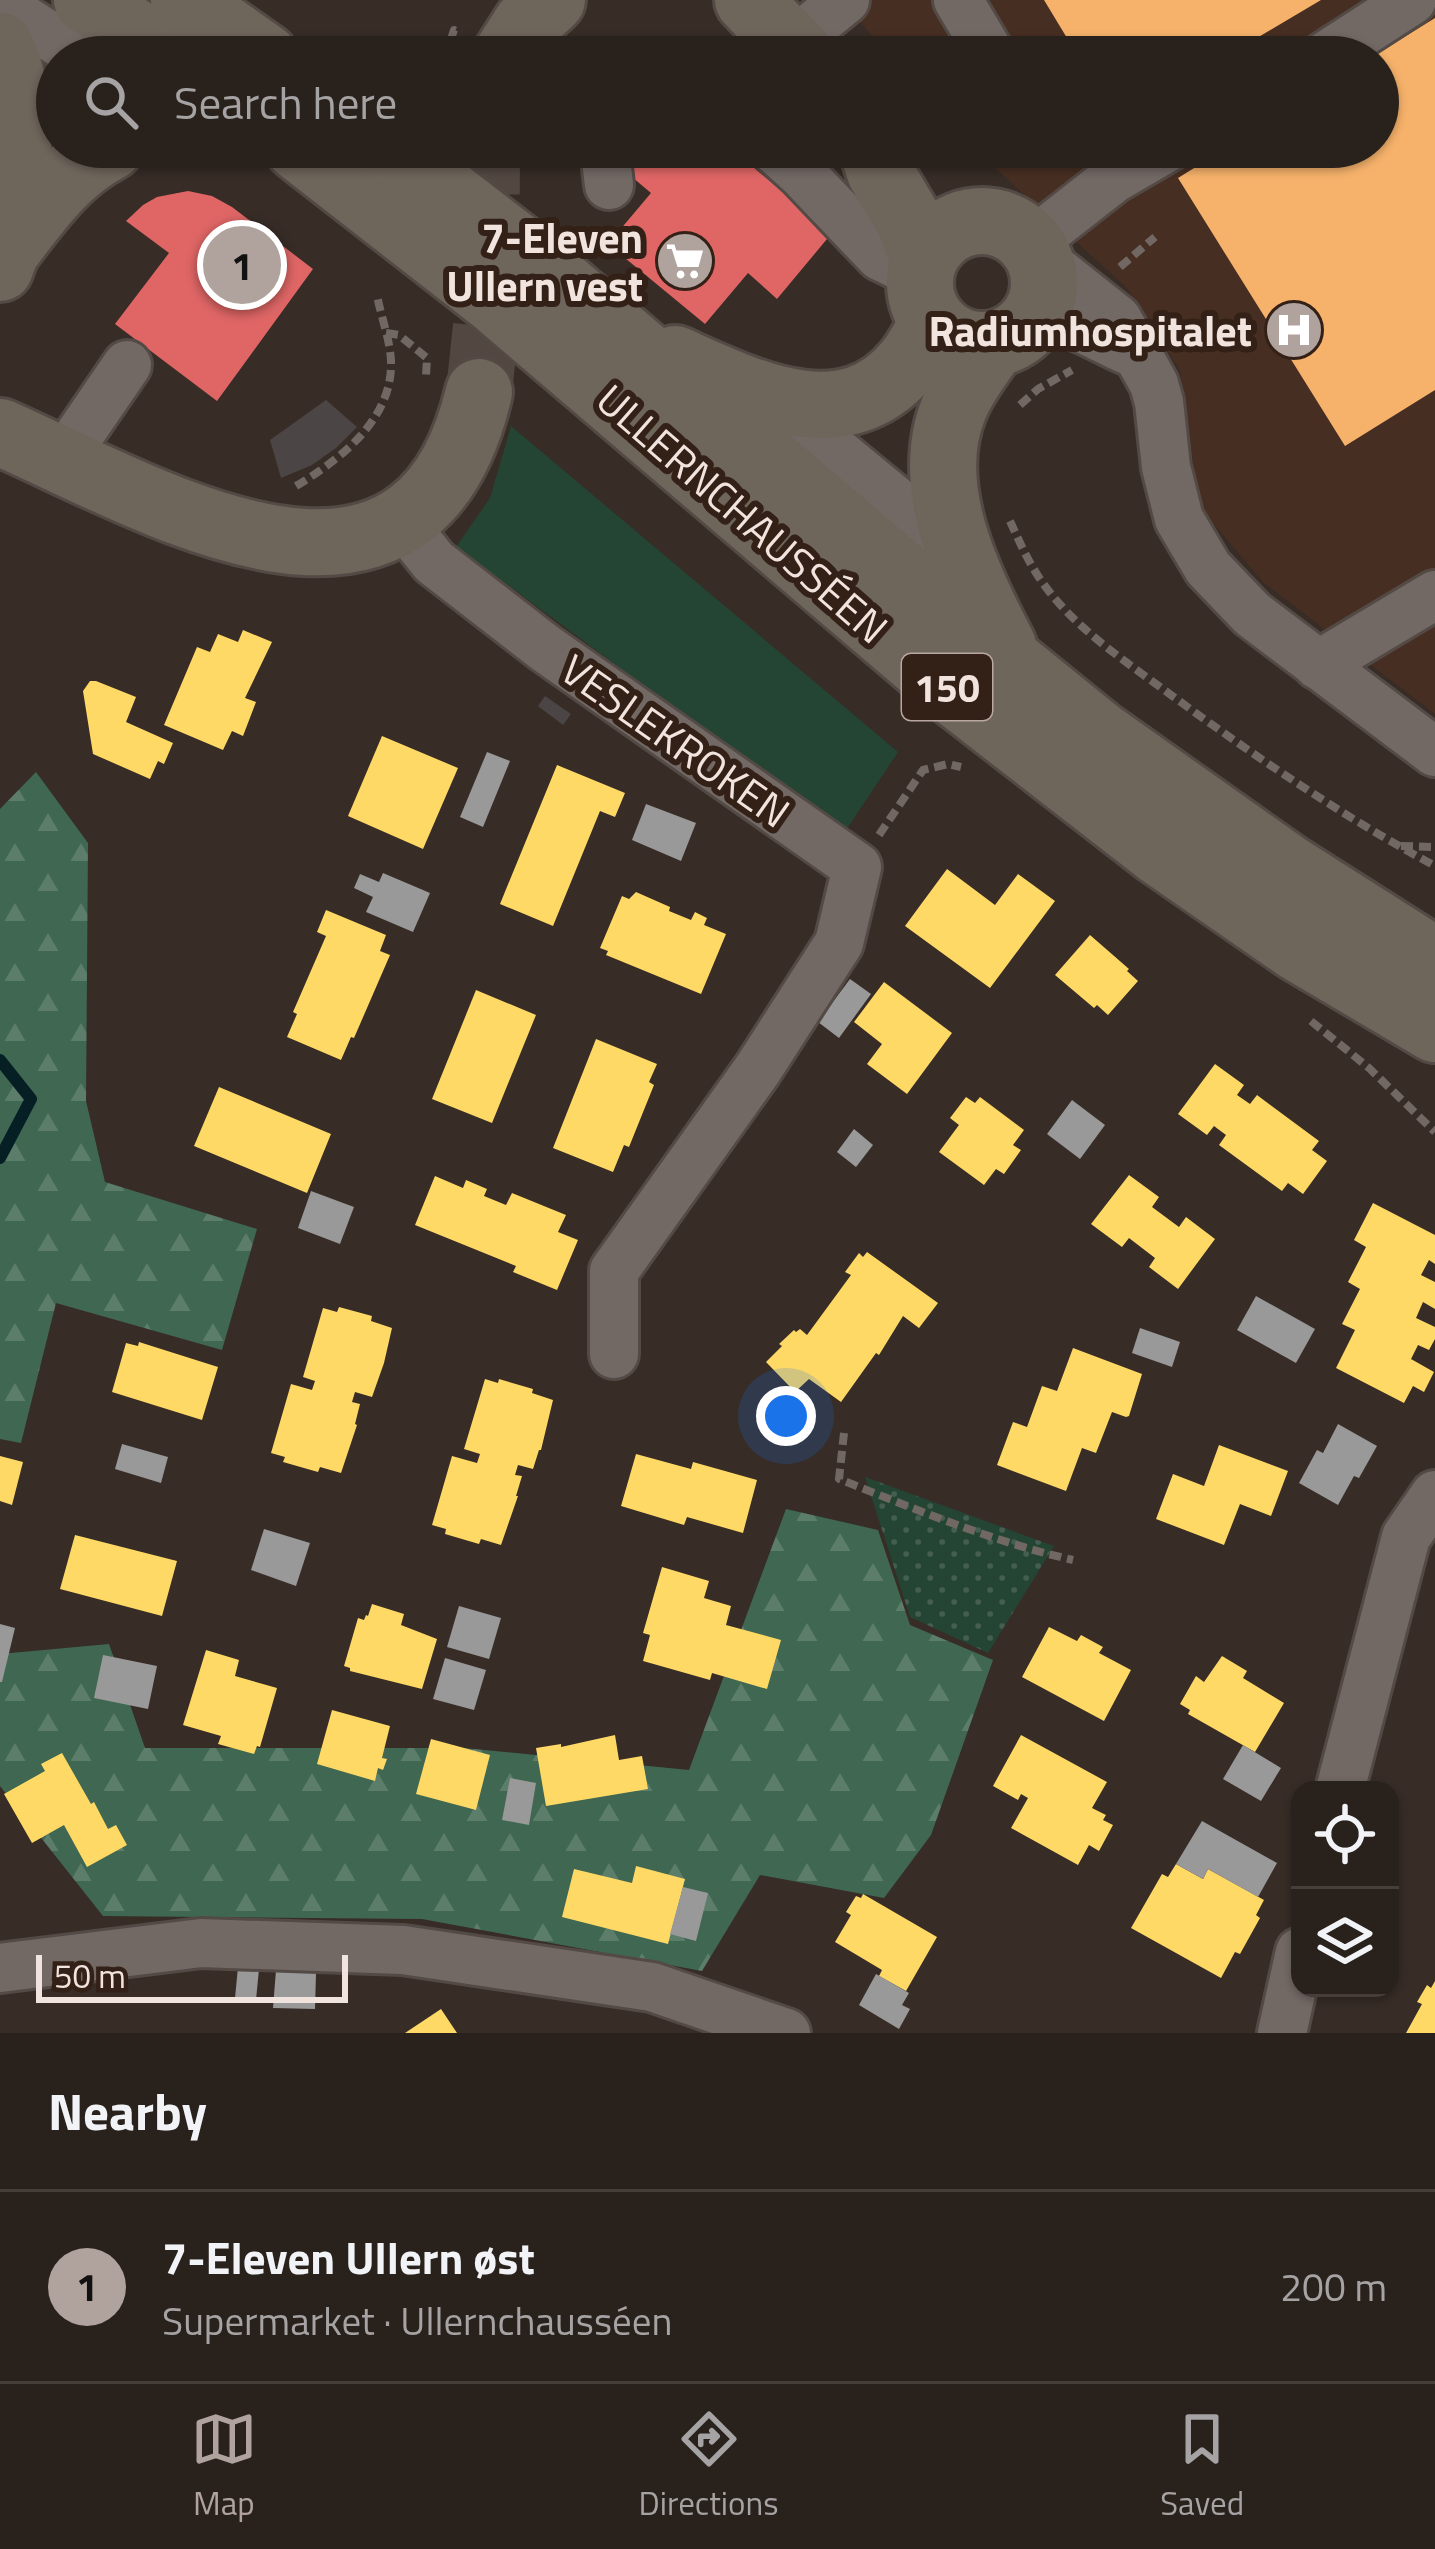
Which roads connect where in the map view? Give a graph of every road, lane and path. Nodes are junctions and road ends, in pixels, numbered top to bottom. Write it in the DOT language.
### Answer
graph roads {
  1 [pos="87,0"];
  2 [pos="184,0"];
  3 [pos="552,0"];
  4 [pos="845,0"];
  5 [pos="958,0"];
  6 [pos="1412,0"];
  7 [pos="0,4"];
  8 [pos="781,34"];
  9 [pos="50,36"];
  10 [pos="139,36"];
  11 [pos="235,36"];
  12 [pos="500,36"];
  13 [pos="979,36"];
  14 [pos="1356,36"];
  15 [pos="0,46"];
  16 [pos="80,168"];
  17 [pos="324,168"];
  18 [pos="415,168"];
  19 [pos="796,168"];
  20 [pos="879,168"];
  21 [pos="922,168"];
  22 [pos="1133,168"];
  23 [pos="1155,237"];
  24 [pos="4,259"];
  25 [pos="1118,268"];
  26 [pos="980,280"];
  27 [pos="377,295"];
  28 [pos="386,333"];
  29 [pos="626,337"];
  30 [pos="127,364"];
  31 [pos="1075,369"];
  32 [pos="453,394"];
  33 [pos="770,396"];
  34 [pos="1011,416"];
  35 [pos="0,432"];
  36 [pos="69,464"];
  37 [pos="283,494"];
  38 [pos="1007,514"];
  39 [pos="401,521"];
  40 [pos="968,573"];
  41 [pos="1435,595"];
  42 [pos="1013,665"];
  43 [pos="1318,665"];
  44 [pos="1435,752"];
  45 [pos="964,768"];
  46 [pos="1398,846"];
  47 [pos="1435,847"];
  48 [pos="1435,866"];
  49 [pos="857,867"];
  50 [pos="1435,962"];
  51 [pos="1295,1009"];
  52 [pos="1435,1029"];
  53 [pos="1435,1132"];
  54 [pos="614,1354"];
  55 [pos="844,1433"];
  56 [pos="1435,1496"];
  57 [pos="1073,1560"];
  58 [pos="1342,1781"];
  59 [pos="0,1968"];
  60 [pos="1291,1992"];
  61 [pos="786,2033"];
  62 [pos="1282,2033"];
  1 -- 10 [label="highway"];
  2 -- 11 [label="highway"];
  3 -- 12 [label="highway"];
  4 -- 8 [label="street"];
  5 -- 13 [label="street"];
  6 -- 14 [label="street"];
  7 -- 9 [label="street"];
  15 -- 24 [label="highway"];
  16 -- 24 [label="highway"];
  17 -- 52 [label="highway, ULLERNCHAUSSÉEN / 150"];
  18 -- 29 [label="highway, ULLERNCHAUSSÉEN / 150"];
  19 -- 26 [label="street"];
  20 -- 26 [label="highway"];
  21 -- 26 [label="highway"];
  22 -- 26 [label="street"];
  23 -- 25 [label="path"];
  26 -- 33 [label="highway, 150"];
  26 -- 40 [label="highway, 150"];
  26 -- 43 [label="street"];
  27 -- 28 [label="path"];
  28 -- 32 [label="path"];
  28 -- 37 [label="path"];
  29 -- 33 [label="highway, 150"];
  29 -- 42 [label="highway, ULLERNCHAUSSÉEN / 150"];
  30 -- 36 [label="street"];
  31 -- 34 [label="path"];
  32 -- 39 [label="highway"];
  33 -- 40 [label="street"];
  35 -- 36 [label="highway"];
  36 -- 39 [label="highway"];
  38 -- 46 [label="path"];
  39 -- 49 [label="street, VESLEKROKEN"];
  40 -- 42 [label="highway, 150"];
  41 -- 43 [label="street"];
  42 -- 50 [label="highway, ULLERNCHAUSSÉEN / 150"];
  43 -- 44 [label="street"];
  45 -- 49 [label="path"];
  46 -- 47 [label="path"];
  46 -- 48 [label="path"];
  49 -- 54 [label="street"];
  51 -- 53 [label="path"];
  55 -- 57 [label="path"];
  56 -- 58 [label="street"];
  59 -- 61 [label="street"];
  60 -- 62 [label="street"];
}
